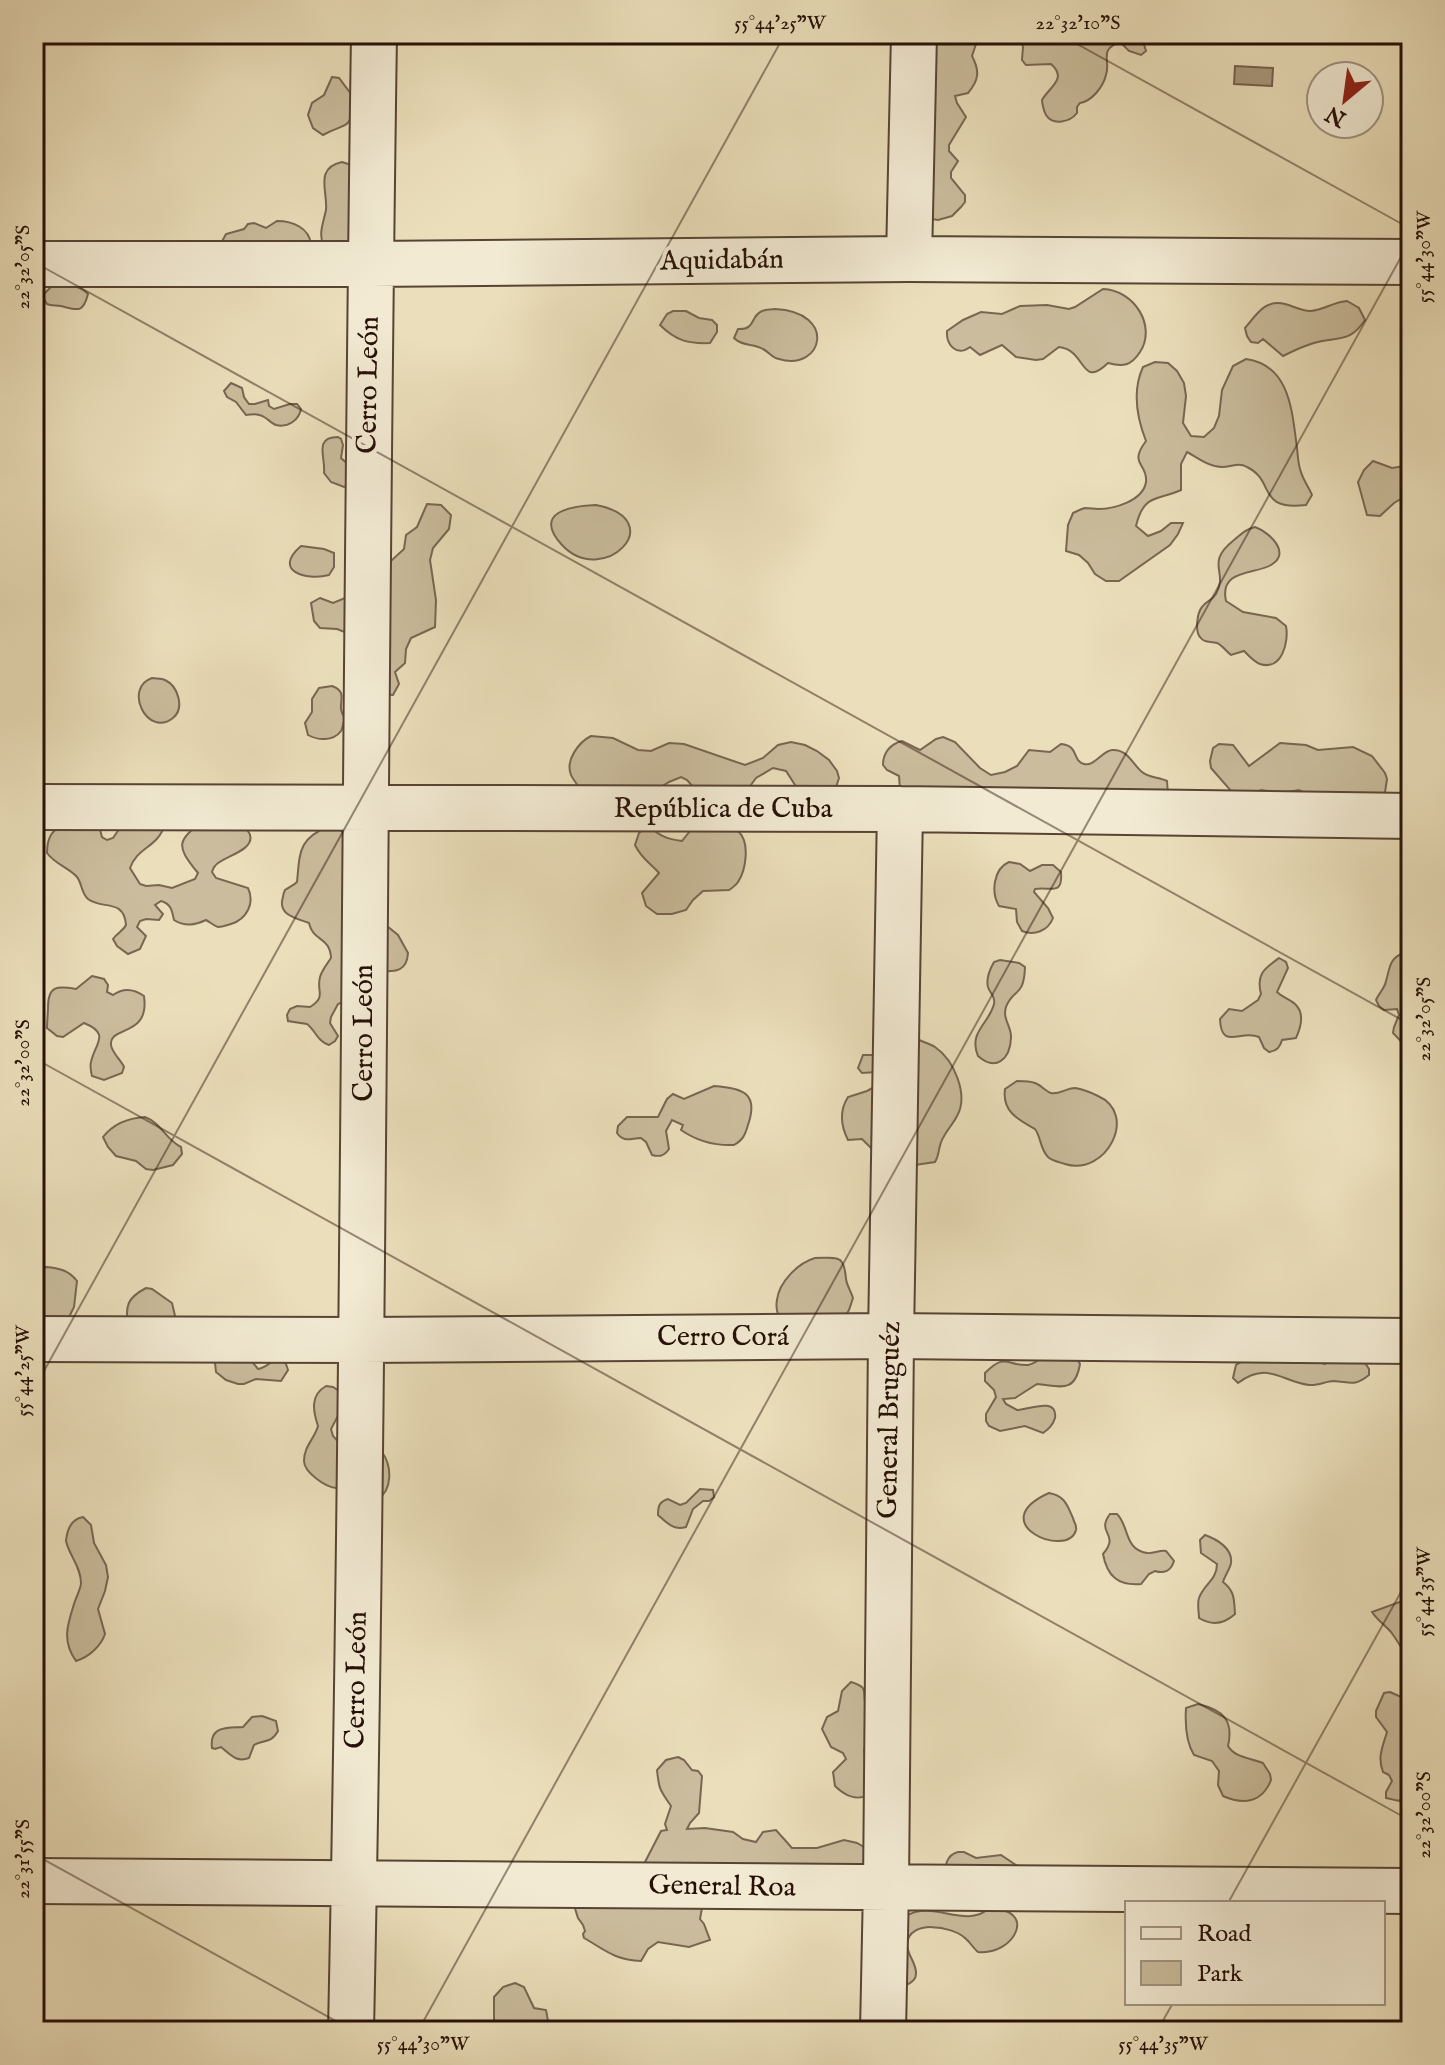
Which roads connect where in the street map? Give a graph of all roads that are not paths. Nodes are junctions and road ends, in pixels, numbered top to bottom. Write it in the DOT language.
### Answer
graph roads {
  1 [pos="374,34"];
  2 [pos="914,34"];
  3 [pos="909,259"];
  4 [pos="1411,262"];
  5 [pos="34,264"];
  6 [pos="370,264"];
  7 [pos="34,807"];
  8 [pos="365,808"];
  9 [pos="900,809"];
  10 [pos="1411,816"];
  11 [pos="891,1336"];
  12 [pos="34,1339"];
  13 [pos="362,1340"];
  14 [pos="1411,1341"];
  15 [pos="34,1881"];
  16 [pos="354,1883"];
  17 [pos="886,1888"];
  18 [pos="1411,1891"];
  19 [pos="351,2031"];
  20 [pos="883,2031"];
  1 -- 6 [label="street, Cerro León"];
  2 -- 3 [label="street"];
  3 -- 4 [label="street, Aquidabán"];
  3 -- 6 [label="street, Aquidabán"];
  5 -- 6 [label="street, Aquidabán"];
  6 -- 8 [label="street, Cerro León"];
  7 -- 8 [label="street, República de Cuba"];
  8 -- 9 [label="street, República de Cuba"];
  8 -- 13 [label="street, Cerro León"];
  9 -- 10 [label="street, República de Cuba"];
  9 -- 11 [label="street, General Bruguéz"];
  11 -- 13 [label="street, Cerro Corá"];
  11 -- 14 [label="street, Cerro Corá"];
  11 -- 17 [label="street, General Bruguéz"];
  12 -- 13 [label="street, Cerro Corá"];
  13 -- 16 [label="street, Cerro León"];
  15 -- 16 [label="street, General Roa"];
  16 -- 17 [label="street, General Roa"];
  16 -- 19 [label="street, Cerro León"];
  17 -- 18 [label="street, General Roa"];
  17 -- 20 [label="street, General Bruguéz"];
}
